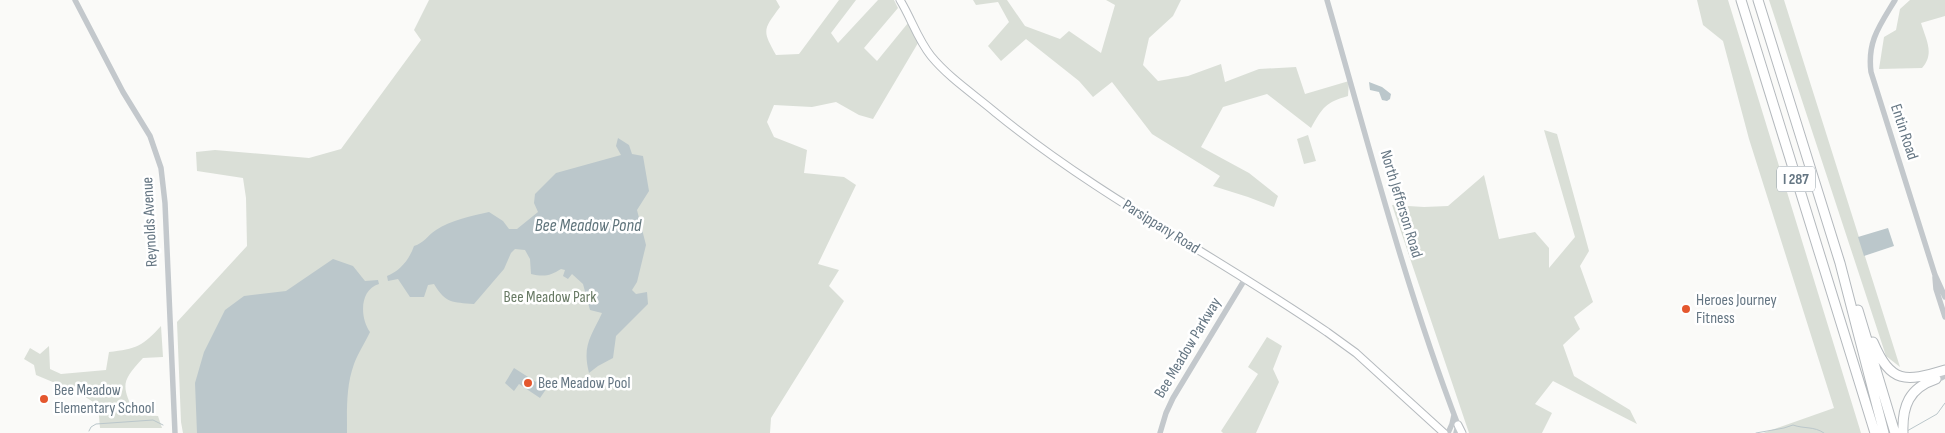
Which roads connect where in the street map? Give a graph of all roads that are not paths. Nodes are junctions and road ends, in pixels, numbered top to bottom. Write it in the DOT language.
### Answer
graph roads {
  1 [pos="75,0"];
  2 [pos="900,0"];
  3 [pos="1327,0"];
  4 [pos="1741,0"];
  5 [pos="1758,0"];
  6 [pos="1895,0"];
  7 [pos="1840,263"];
  8 [pos="1935,275"];
  9 [pos="1245,280"];
  10 [pos="1945,298"];
  11 [pos="1945,317"];
  12 [pos="1861,320"];
  13 [pos="1944,376"];
  14 [pos="1454,415"];
  15 [pos="1458,425"];
  16 [pos="175,433"];
  17 [pos="1160,433"];
  18 [pos="1446,433"];
  19 [pos="1456,433"];
  20 [pos="1462,433"];
  21 [pos="1875,433"];
  22 [pos="1884,433"];
  23 [pos="1895,433"];
  24 [pos="1903,433"];
  1 -- 16 [label="street, Reynolds Avenue"];
  2 -- 9 [label="main road, Parsippany Road"];
  3 -- 14 [label="street, North Jefferson Road"];
  4 -- 21 [label="highway, I 287"];
  5 -- 7 [label="highway, I 287"];
  6 -- 8 [label="street, Entin Road"];
  7 -- 12 [label="highway, I 287"];
  7 -- 22 [label="highway"];
  8 -- 10 [label="street, Entin Road"];
  8 -- 11 [label="street, Entin Road"];
  9 -- 17 [label="street, Bee Meadow Parkway"];
  9 -- 18 [label="main road, Parsippany Road"];
  12 -- 13 [label="highway"];
  12 -- 23 [label="highway, I 287"];
  13 -- 24 [label="highway"];
  14 -- 15 [label="street, North Jefferson Road"];
  14 -- 18 [label="street"];
  15 -- 19 [label="street"];
  15 -- 20 [label="main road"];
}
